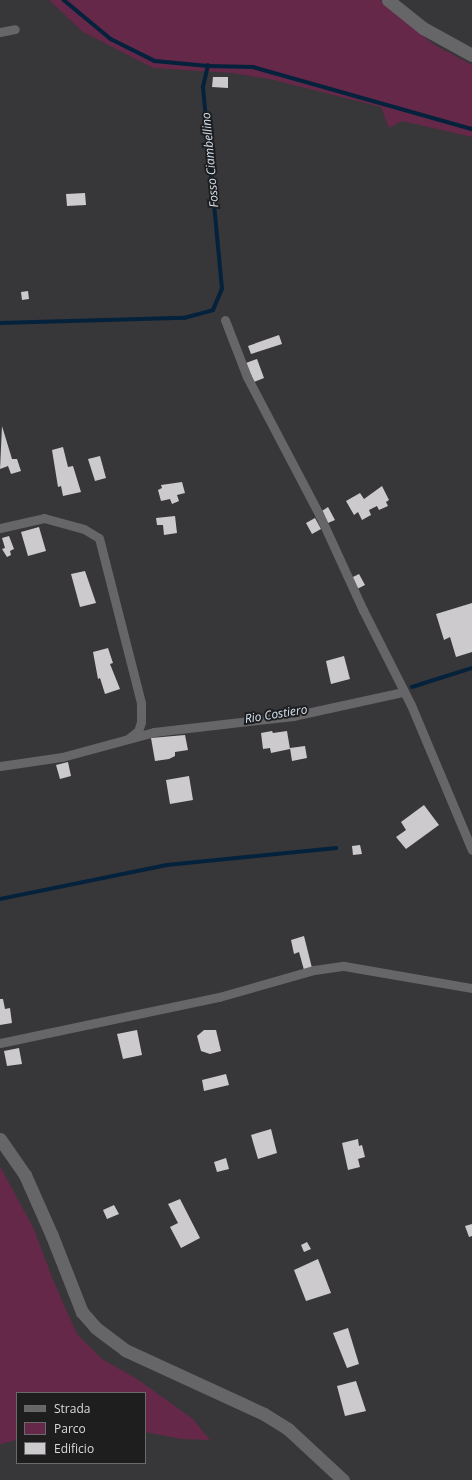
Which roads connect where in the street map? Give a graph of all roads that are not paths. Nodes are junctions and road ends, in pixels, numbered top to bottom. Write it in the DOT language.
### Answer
graph roads {
  1 [pos="388,0"];
  2 [pos="15,29"];
  3 [pos="0,32"];
  4 [pos="472,55"];
  5 [pos="225,320"];
  6 [pos="0,528"];
  7 [pos="404,692"];
  8 [pos="128,739"];
  9 [pos="0,766"];
  10 [pos="472,850"];
  11 [pos="472,988"];
  12 [pos="0,1043"];
  13 [pos="0,1139"];
  14 [pos="343,1480"];
  1 -- 4 [label="main road"];
  2 -- 3 [label="street"];
  5 -- 7 [label="street"];
  6 -- 8 [label="street"];
  7 -- 8 [label="street"];
  7 -- 10 [label="street"];
  8 -- 9 [label="street"];
  11 -- 12 [label="street"];
  13 -- 14 [label="main road"];
}
